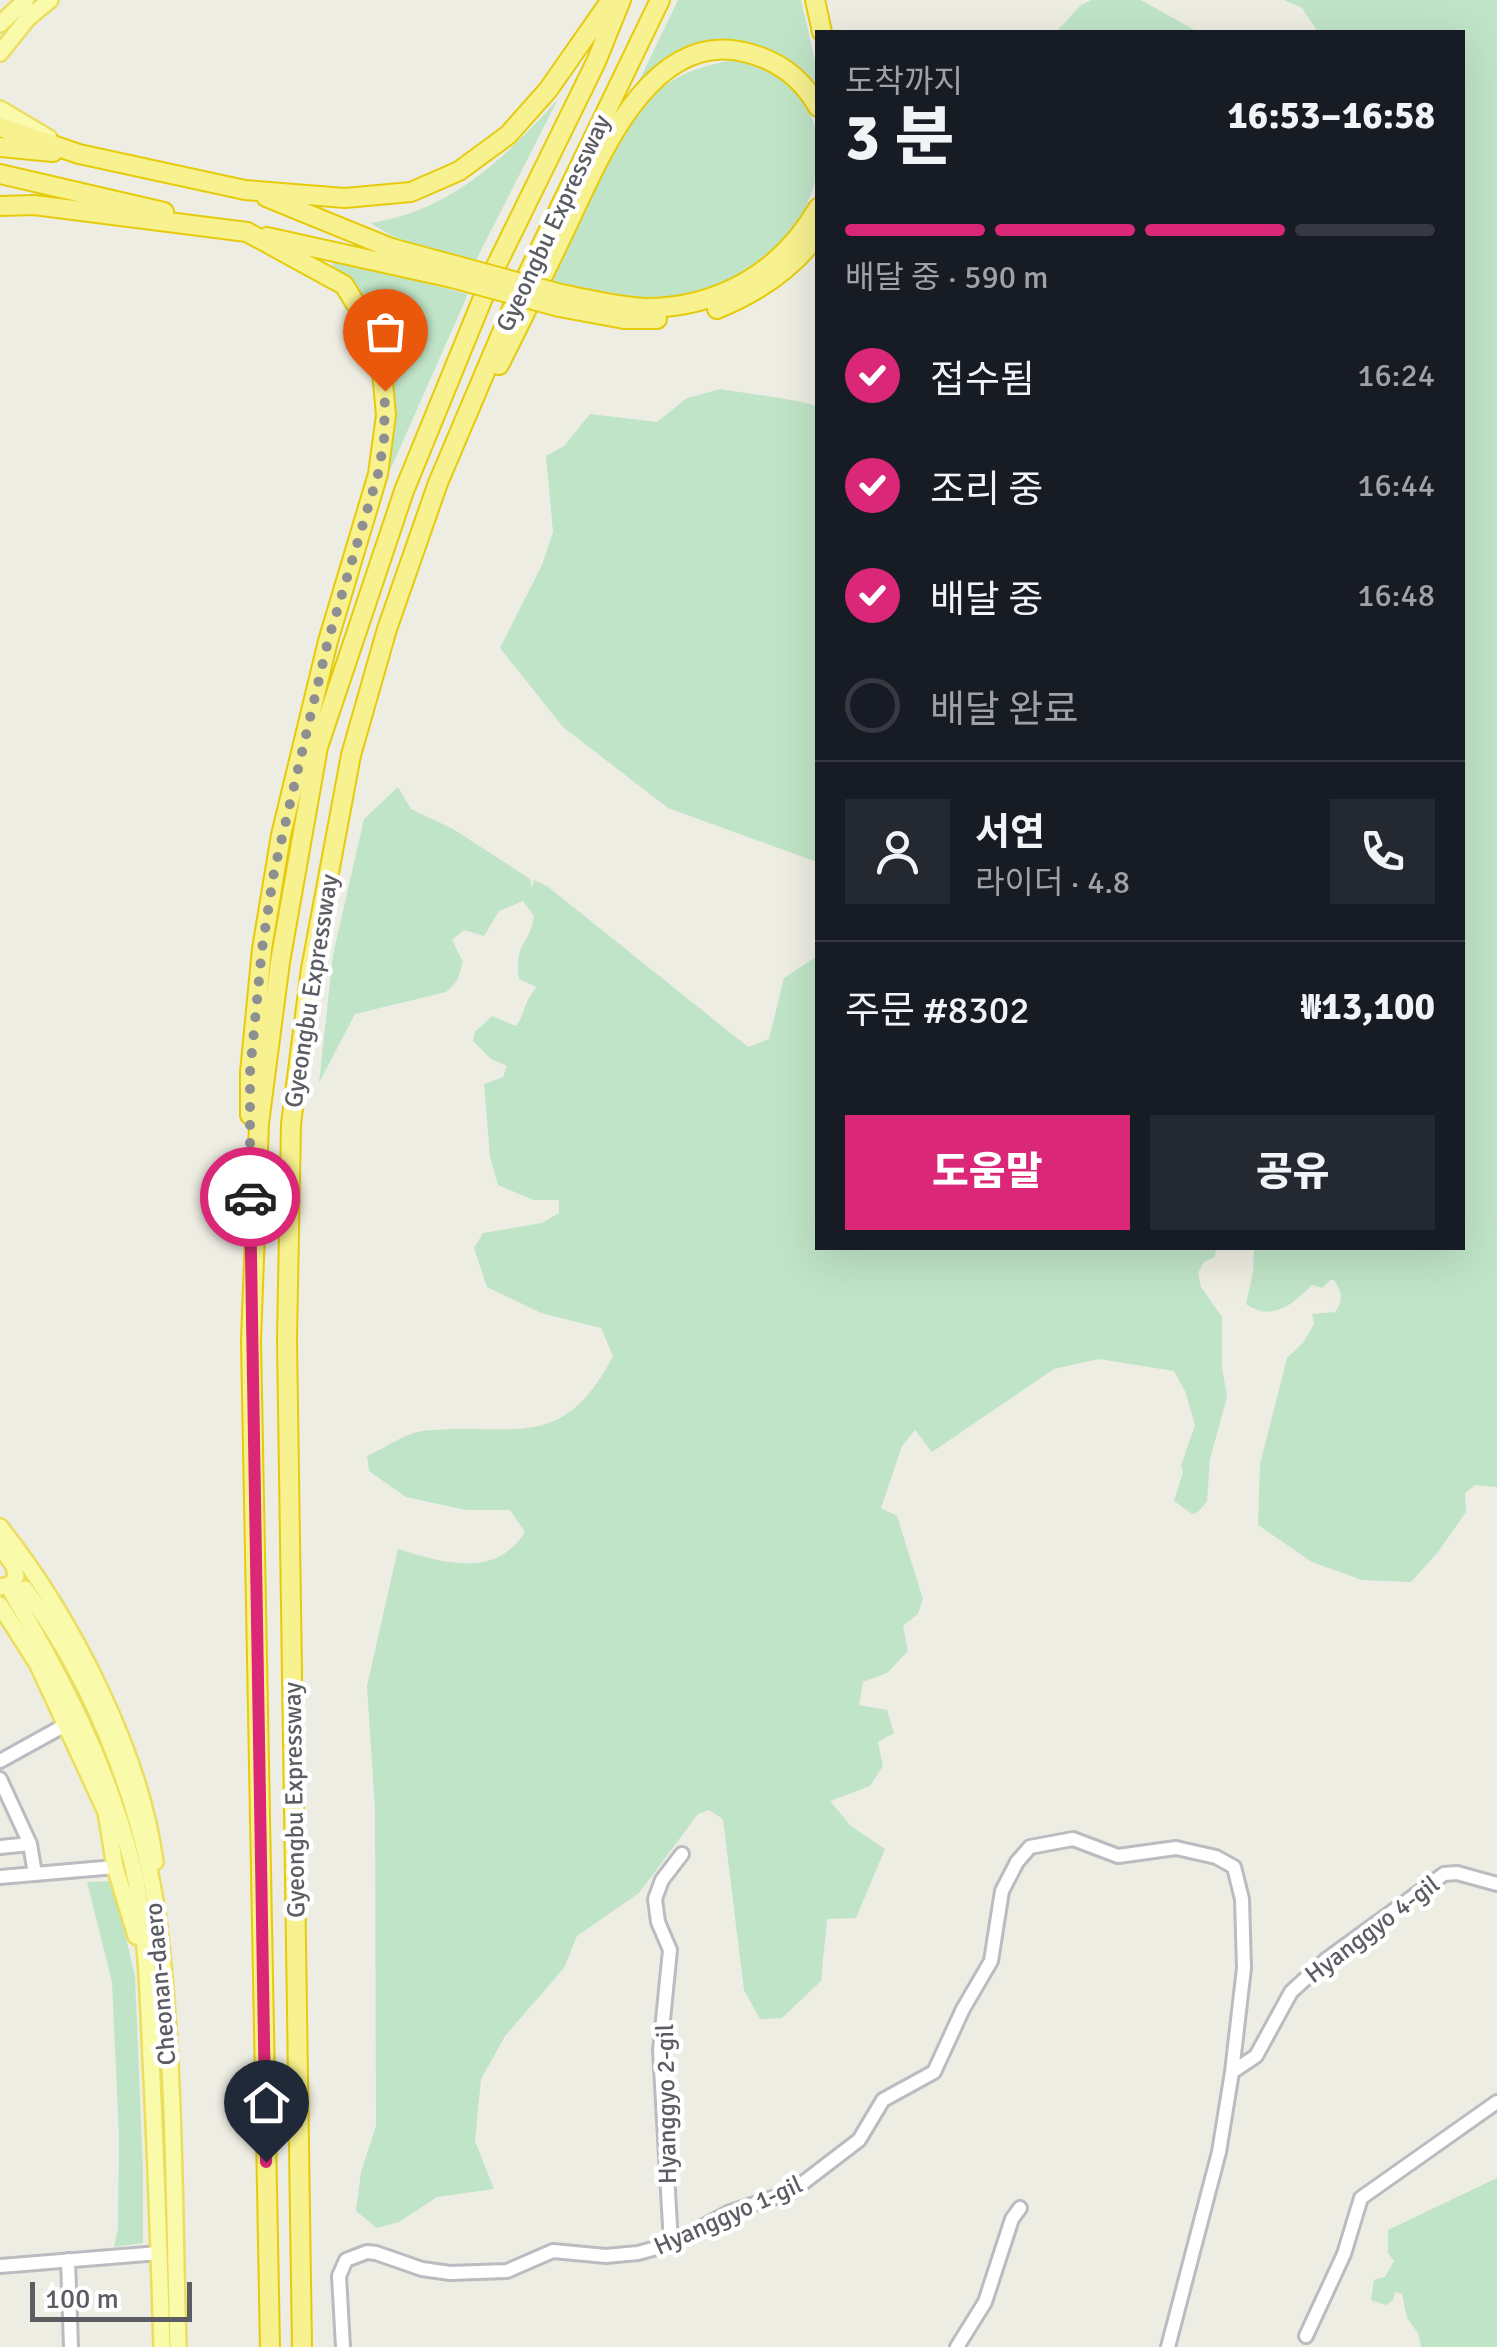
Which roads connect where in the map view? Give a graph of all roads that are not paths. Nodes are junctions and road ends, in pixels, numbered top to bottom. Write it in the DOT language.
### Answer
graph roads {
  1 [pos="26,0"];
  2 [pos="50,0"];
  3 [pos="611,0"];
  4 [pos="622,0"];
  5 [pos="660,0"];
  6 [pos="815,0"];
  7 [pos="0,24"];
  8 [pos="822,30"];
  9 [pos="0,53"];
  10 [pos="815,102"];
  11 [pos="0,110"];
  12 [pos="0,127"];
  13 [pos="0,147"];
  14 [pos="79,154"];
  15 [pos="0,174"];
  16 [pos="246,190"];
  17 [pos="0,206"];
  18 [pos="815,213"];
  19 [pos="247,232"];
  20 [pos="815,237"];
  21 [pos="455,272"];
  22 [pos="560,300"];
  23 [pos="438,483"];
  24 [pos="251,1341"];
  25 [pos="0,1527"];
  26 [pos="0,1546"];
  27 [pos="9,1594"];
  28 [pos="67,1724"];
  29 [pos="0,1761"];
  30 [pos="0,1779"];
  31 [pos="30,1844"];
  32 [pos="0,1847"];
  33 [pos="682,1854"];
  34 [pos="114,1867"];
  35 [pos="35,1874"];
  36 [pos="0,1877"];
  37 [pos="1497,1884"];
  38 [pos="161,1946"];
  39 [pos="148,1983"];
  40 [pos="1232,2072"];
  41 [pos="1497,2102"];
  42 [pos="1020,2208"];
  43 [pos="672,2244"];
  44 [pos="159,2253"];
  45 [pos="68,2260"];
  46 [pos="0,2266"];
  47 [pos="1306,2336"];
  48 [pos="71,2347"];
  49 [pos="162,2347"];
  50 [pos="178,2347"];
  51 [pos="270,2347"];
  52 [pos="302,2347"];
  53 [pos="342,2347"];
  54 [pos="957,2347"];
  55 [pos="1168,2347"];
  1 -- 7 [label="main road"];
  2 -- 9 [label="main road"];
  3 -- 16 [label="highway"];
  4 -- 24 [label="highway, Gyeongbu Expressway"];
  5 -- 23 [label="highway, Gyeongbu Expressway"];
  6 -- 8 [label="highway"];
  10 -- 23 [label="highway"];
  11 -- 14 [label="main road"];
  12 -- 14 [label="highway"];
  13 -- 14 [label="highway"];
  14 -- 16 [label="highway"];
  15 -- 19 [label="highway"];
  16 -- 21 [label="highway"];
  17 -- 19 [label="highway"];
  18 -- 22 [label="highway"];
  19 -- 21 [label="highway"];
  19 -- 24 [label="highway"];
  20 -- 22 [label="highway"];
  21 -- 22 [label="highway, bridge"];
  23 -- 52 [label="highway, Gyeongbu Expressway"];
  24 -- 51 [label="highway, Gyeongbu Expressway"];
  25 -- 38 [label="main road"];
  26 -- 27 [label="main road"];
  27 -- 28 [label="main road"];
  27 -- 38 [label="main road, Cheonan-daero"];
  27 -- 39 [label="main road, Cheonan-daero"];
  28 -- 29 [label="street"];
  28 -- 34 [label="main road"];
  30 -- 31 [label="street"];
  31 -- 32 [label="street"];
  31 -- 35 [label="street"];
  33 -- 43 [label="street, Hyanggyo 2-gil"];
  34 -- 35 [label="street"];
  34 -- 39 [label="main road"];
  35 -- 36 [label="street"];
  37 -- 40 [label="street, Hyanggyo 4-gil"];
  38 -- 50 [label="main road, Cheonan-daero"];
  39 -- 44 [label="main road, Cheonan-daero"];
  40 -- 43 [label="street, Hyanggyo 1-gil"];
  40 -- 55 [label="street, Hyanggyo 1-gil"];
  41 -- 47 [label="street"];
  42 -- 54 [label="street"];
  43 -- 53 [label="street, Hyanggyo 1-gil"];
  44 -- 45 [label="street"];
  44 -- 49 [label="main road, Cheonan-daero"];
  45 -- 46 [label="street"];
  45 -- 48 [label="street"];
}
